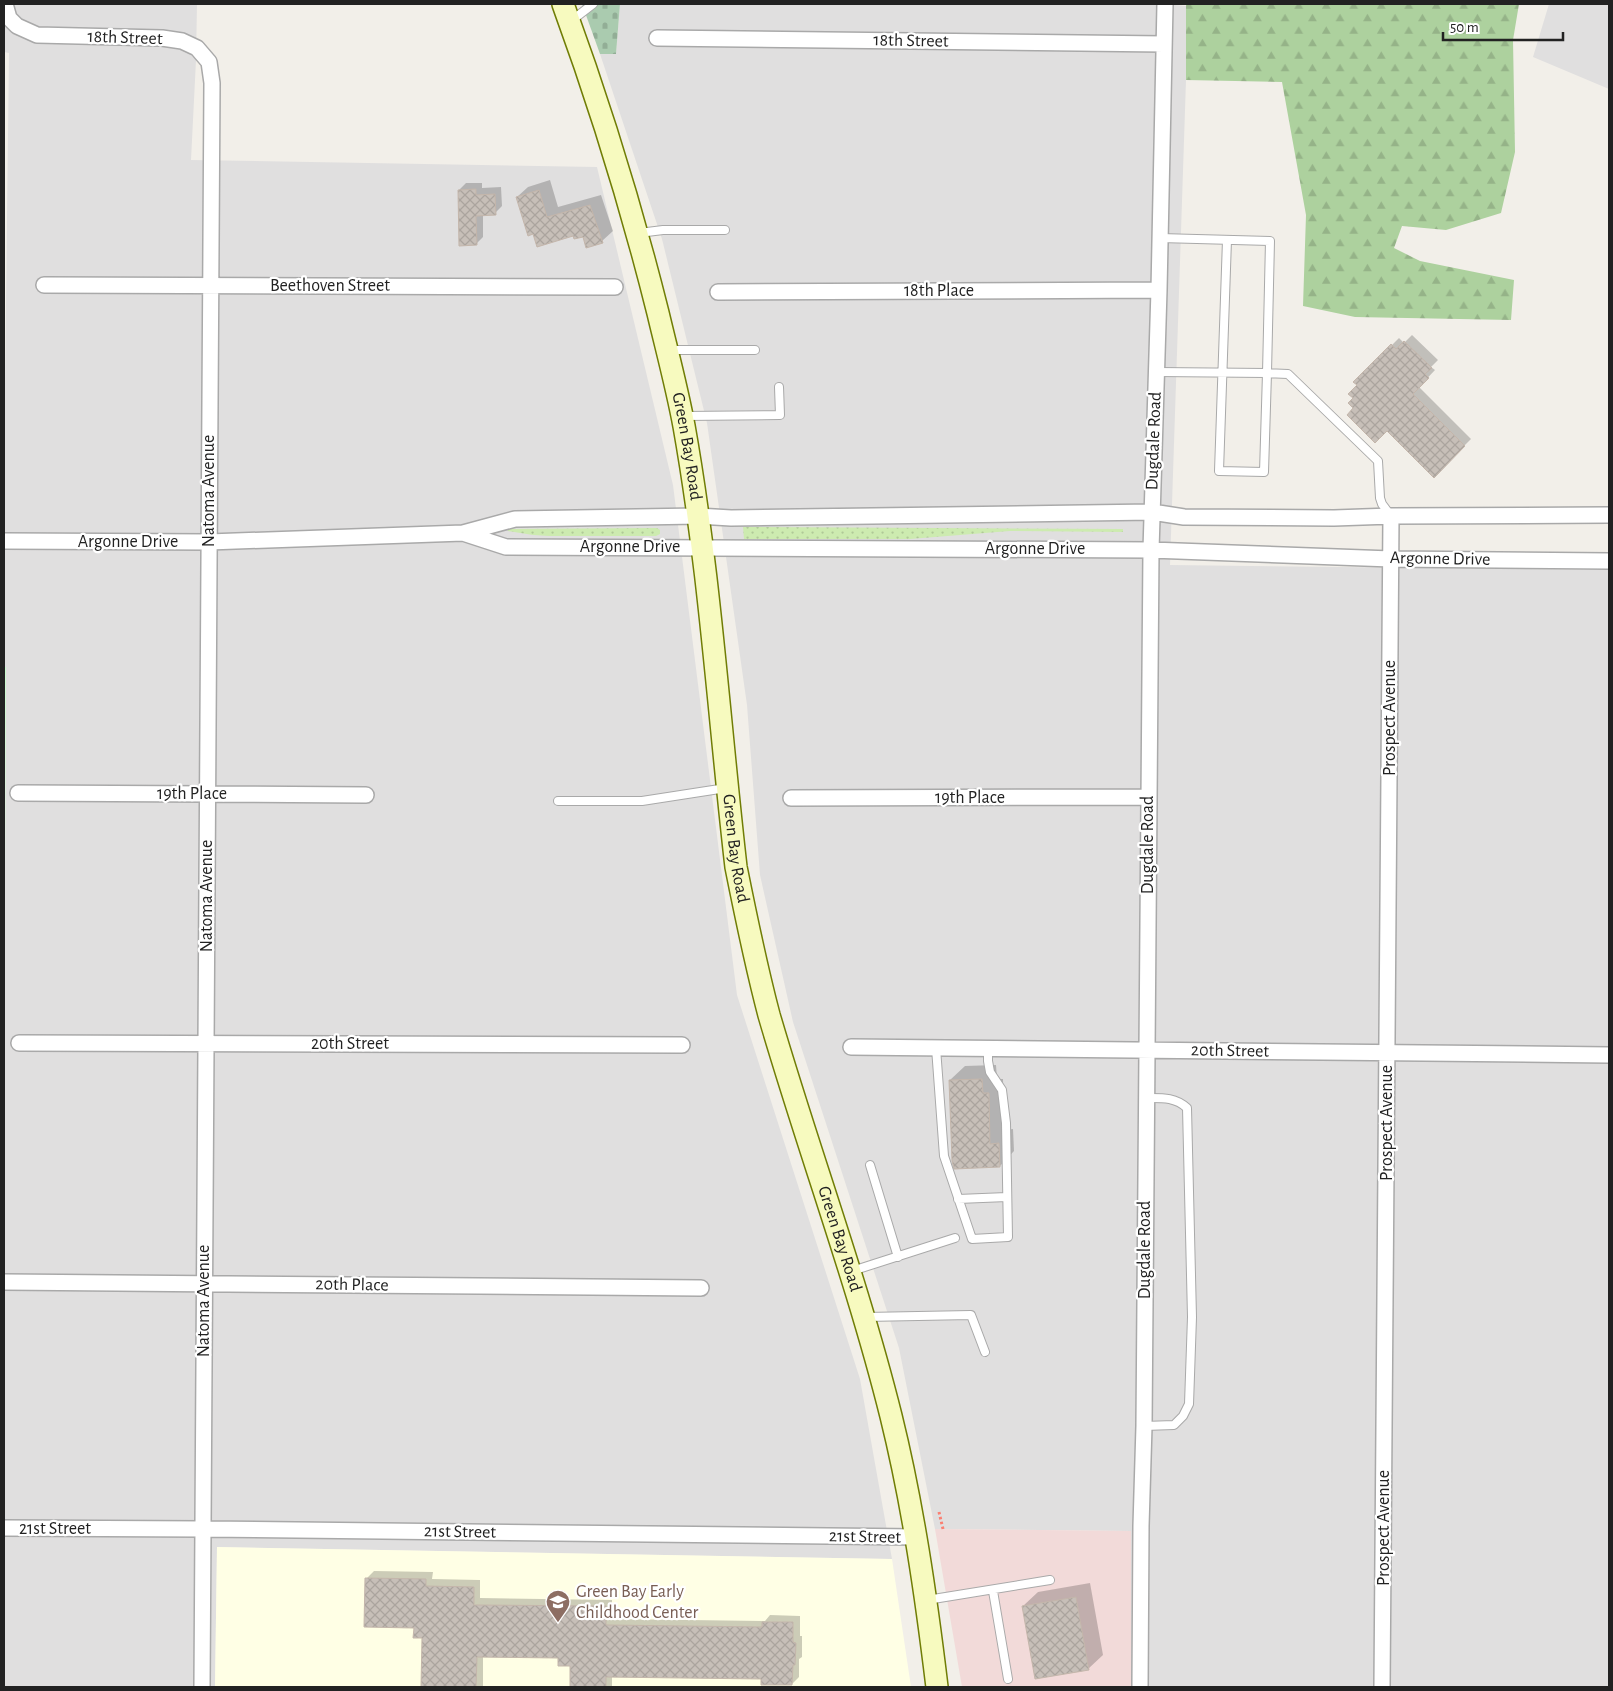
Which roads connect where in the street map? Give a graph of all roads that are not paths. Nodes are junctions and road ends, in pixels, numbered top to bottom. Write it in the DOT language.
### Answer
graph roads {
  1 [pos="5,4"];
  2 [pos="594,4"];
  3 [pos="1164,4"];
  4 [pos="566,13"];
  5 [pos="657,38"];
  6 [pos="1164,44"];
  7 [pos="211,105"];
  8 [pos="725,230"];
  9 [pos="637,233"];
  10 [pos="1160,238"];
  11 [pos="1227,240"];
  12 [pos="44,285"];
  13 [pos="210,286"];
  14 [pos="615,287"];
  15 [pos="1159,290"];
  16 [pos="718,292"];
  17 [pos="667,350"];
  18 [pos="755,350"];
  19 [pos="1156,372"];
  20 [pos="1223,373"];
  21 [pos="1268,373"];
  22 [pos="779,387"];
  23 [pos="682,416"];
  24 [pos="1152,512"];
  25 [pos="1609,515"];
  26 [pos="698,516"];
  27 [pos="1391,516"];
  28 [pos="463,533"];
  29 [pos="4,541"];
  30 [pos="209,542"];
  31 [pos="703,548"];
  32 [pos="1151,550"];
  33 [pos="1391,559"];
  34 [pos="1609,562"];
  35 [pos="728,787"];
  36 [pos="18,793"];
  37 [pos="207,794"];
  38 [pos="366,795"];
  39 [pos="1148,797"];
  40 [pos="791,798"];
  41 [pos="558,801"];
  42 [pos="18,1043"];
  43 [pos="206,1044"];
  44 [pos="682,1045"];
  45 [pos="851,1047"];
  46 [pos="936,1048"];
  47 [pos="988,1049"];
  48 [pos="1147,1050"];
  49 [pos="1387,1053"];
  50 [pos="1609,1055"];
  51 [pos="1146,1098"];
  52 [pos="870,1166"];
  53 [pos="1007,1197"];
  54 [pos="958,1199"];
  55 [pos="955,1238"];
  56 [pos="898,1256"];
  57 [pos="849,1272"];
  58 [pos="4,1282"];
  59 [pos="204,1284"];
  60 [pos="701,1288"];
  61 [pos="863,1317"];
  62 [pos="985,1352"];
  63 [pos="1144,1426"];
  64 [pos="4,1528"];
  65 [pos="202,1529"];
  66 [pos="917,1537"];
  67 [pos="1050,1580"];
  68 [pos="993,1590"];
  69 [pos="927,1600"];
  70 [pos="1008,1679"];
  71 [pos="202,1687"];
  72 [pos="937,1687"];
  73 [pos="1140,1687"];
  74 [pos="1382,1687"];
  1 -- 7 [label="street, 18th Street"];
  2 -- 4 [label="lane"];
  3 -- 6 [label="street, Dugdale Road"];
  4 -- 9 [label="main road, Green Bay Road"];
  5 -- 6 [label="street, 18th Street"];
  6 -- 10 [label="street, Dugdale Road"];
  7 -- 13 [label="street, Natoma Avenue"];
  8 -- 9 [label="lane"];
  9 -- 17 [label="main road, Green Bay Road"];
  10 -- 11 [label="lane"];
  10 -- 15 [label="street, Dugdale Road"];
  11 -- 20 [label="lane"];
  11 -- 21 [label="lane"];
  12 -- 13 [label="street, Beethoven Street"];
  13 -- 14 [label="street, Beethoven Street"];
  13 -- 30 [label="street, Natoma Avenue"];
  15 -- 16 [label="street, 18th Place"];
  15 -- 19 [label="street, Dugdale Road"];
  17 -- 18 [label="lane"];
  17 -- 23 [label="main road, Green Bay Road"];
  19 -- 20 [label="lane"];
  19 -- 24 [label="street, Dugdale Road"];
  20 -- 21 [label="lane"];
  20 -- 21 [label="lane"];
  21 -- 27 [label="lane"];
  22 -- 23 [label="lane"];
  23 -- 26 [label="main road, Green Bay Road"];
  24 -- 26 [label="street, Argonne Drive"];
  24 -- 27 [label="street, Argonne Drive"];
  24 -- 32 [label="street, Dugdale Road"];
  25 -- 27 [label="street, Argonne Drive"];
  26 -- 28 [label="street, Argonne Drive"];
  26 -- 31 [label="main road, Green Bay Road"];
  27 -- 33 [label="street, Prospect Avenue"];
  28 -- 30 [label="street, Argonne Drive"];
  28 -- 31 [label="street, Argonne Drive"];
  29 -- 30 [label="street, Argonne Drive"];
  30 -- 37 [label="street, Natoma Avenue"];
  31 -- 32 [label="street, Argonne Drive"];
  31 -- 35 [label="main road, Green Bay Road"];
  32 -- 33 [label="street, Argonne Drive"];
  32 -- 39 [label="street, Dugdale Road"];
  33 -- 34 [label="street, Argonne Drive"];
  33 -- 49 [label="street, Prospect Avenue"];
  35 -- 41 [label="lane"];
  35 -- 57 [label="main road, Green Bay Road"];
  36 -- 37 [label="street, 19th Place"];
  37 -- 38 [label="street, 19th Place"];
  37 -- 43 [label="street, Natoma Avenue"];
  39 -- 40 [label="street, 19th Place"];
  39 -- 48 [label="street, Dugdale Road"];
  42 -- 43 [label="street, 20th Street"];
  43 -- 44 [label="street, 20th Street"];
  43 -- 59 [label="street, Natoma Avenue"];
  45 -- 46 [label="street, 20th Street"];
  46 -- 47 [label="street, 20th Street"];
  46 -- 54 [label="lane"];
  47 -- 48 [label="street, 20th Street"];
  47 -- 53 [label="lane"];
  48 -- 49 [label="street, 20th Street"];
  48 -- 51 [label="street, Dugdale Road"];
  49 -- 50 [label="street, 20th Street"];
  49 -- 74 [label="street, Prospect Avenue"];
  51 -- 63 [label="street, Dugdale Road"];
  51 -- 63 [label="lane"];
  52 -- 56 [label="lane"];
  53 -- 54 [label="lane"];
  53 -- 54 [label="lane"];
  55 -- 56 [label="lane"];
  56 -- 57 [label="lane"];
  57 -- 61 [label="main road, Green Bay Road"];
  58 -- 59 [label="street, 20th Place"];
  59 -- 60 [label="street, 20th Place"];
  59 -- 65 [label="street, Natoma Avenue"];
  61 -- 62 [label="lane"];
  61 -- 66 [label="main road, Green Bay Road"];
  63 -- 73 [label="street, Dugdale Road"];
  64 -- 65 [label="street, 21st Street"];
  65 -- 66 [label="street, 21st Street"];
  65 -- 71 [label="street, Natoma Avenue"];
  66 -- 69 [label="main road, Green Bay Road"];
  67 -- 68 [label="lane"];
  68 -- 69 [label="lane"];
  68 -- 70 [label="lane"];
  69 -- 72 [label="main road, Green Bay Road"];
}
